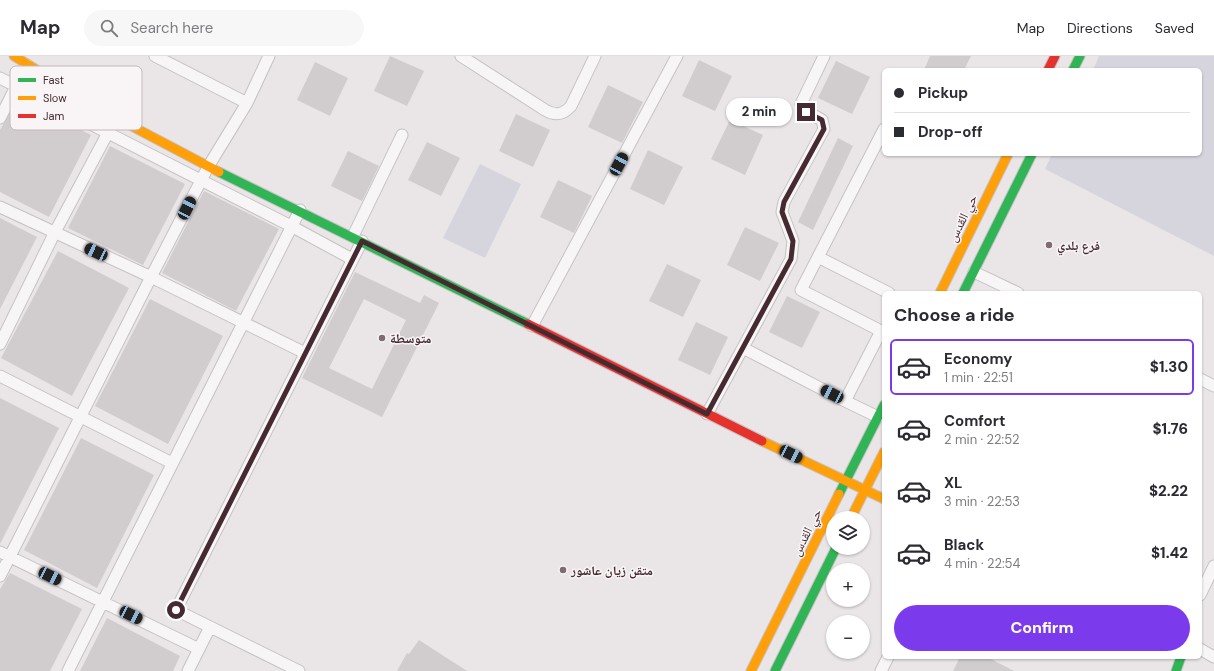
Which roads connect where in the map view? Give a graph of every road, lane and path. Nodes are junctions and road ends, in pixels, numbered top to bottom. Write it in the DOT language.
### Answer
graph roads {
  1 [pos="14,56"];
  2 [pos="155,56"];
  3 [pos="269,56"];
  4 [pos="461,56"];
  5 [pos="595,56"];
  6 [pos="677,56"];
  7 [pos="824,56"];
  8 [pos="1055,56"];
  9 [pos="1080,56"];
  10 [pos="27,65"];
  11 [pos="1049,68"];
  12 [pos="1074,68"];
  13 [pos="0,78"];
  14 [pos="10,83"];
  15 [pos="10,98"];
  16 [pos="247,103"];
  17 [pos="0,118"];
  18 [pos="102,130"];
  19 [pos="110,130"];
  20 [pos="137,130"];
  21 [pos="108,133"];
  22 [pos="882,133"];
  23 [pos="402,135"];
  24 [pos="1007,156"];
  25 [pos="1031,156"];
  26 [pos="208,167"];
  27 [pos="201,180"];
  28 [pos="0,207"];
  29 [pos="300,210"];
  30 [pos="292,226"];
  31 [pos="55,232"];
  32 [pos="358,238"];
  33 [pos="818,257"];
  34 [pos="352,259"];
  35 [pos="974,272"];
  36 [pos="151,277"];
  37 [pos="886,291"];
  38 [pos="941,291"];
  39 [pos="965,291"];
  40 [pos="1014,291"];
  41 [pos="243,322"];
  42 [pos="532,326"];
  43 [pos="0,344"];
  44 [pos="743,348"];
  45 [pos="305,353"];
  46 [pos="0,376"];
  47 [pos="1202,380"];
  48 [pos="1214,386"];
  49 [pos="845,401"];
  50 [pos="882,409"];
  51 [pos="707,414"];
  52 [pos="80,417"];
  53 [pos="878,417"];
  54 [pos="882,456"];
  55 [pos="172,463"];
  56 [pos="846,480"];
  57 [pos="864,490"];
  58 [pos="882,498"];
  59 [pos="854,511"];
  60 [pos="5,554"];
  61 [pos="833,555"];
  62 [pos="1214,566"];
  63 [pos="0,576"];
  64 [pos="1202,591"];
  65 [pos="103,602"];
  66 [pos="210,627"];
  67 [pos="199,649"];
  68 [pos="1202,651"];
  69 [pos="1214,657"];
  70 [pos="887,659"];
  71 [pos="1180,659"];
  72 [pos="68,671"];
  73 [pos="188,671"];
  74 [pos="299,671"];
  75 [pos="751,671"];
  76 [pos="775,671"];
  77 [pos="881,671"];
  78 [pos="1176,671"];
  1 -- 10 [label="street"];
  2 -- 16 [label="street"];
  3 -- 16 [label="street"];
  4 -- 5 [label="street"];
  6 -- 42 [label="street"];
  7 -- 44 [label="street"];
  8 -- 11 [label="street"];
  9 -- 12 [label="street"];
  13 -- 14 [label="street"];
  15 -- 17 [label="street"];
  16 -- 26 [label="street"];
  18 -- 21 [label="street"];
  19 -- 21 [label="street"];
  20 -- 26 [label="street"];
  21 -- 27 [label="street"];
  21 -- 31 [label="street"];
  22 -- 33 [label="street"];
  23 -- 32 [label="street"];
  24 -- 38 [label="street, حي القدس"];
  25 -- 35 [label="street"];
  26 -- 27 [label="street"];
  26 -- 29 [label="street"];
  27 -- 30 [label="street"];
  27 -- 36 [label="street"];
  28 -- 31 [label="street"];
  29 -- 30 [label="street"];
  29 -- 32 [label="street"];
  30 -- 34 [label="street"];
  30 -- 41 [label="street"];
  31 -- 36 [label="street"];
  31 -- 43 [label="street"];
  32 -- 34 [label="street"];
  32 -- 42 [label="street"];
  33 -- 37 [label="street"];
  33 -- 49 [label="street"];
  34 -- 45 [label="street"];
  35 -- 39 [label="street"];
  35 -- 40 [label="street"];
  36 -- 41 [label="street"];
  36 -- 52 [label="street"];
  41 -- 45 [label="street"];
  41 -- 55 [label="street"];
  42 -- 51 [label="street"];
  44 -- 49 [label="street"];
  44 -- 51 [label="street"];
  45 -- 66 [label="street"];
  46 -- 52 [label="street"];
  47 -- 48 [label="street"];
  49 -- 53 [label="street"];
  50 -- 53 [label="street, حي القدس"];
  51 -- 56 [label="street"];
  52 -- 55 [label="street"];
  52 -- 60 [label="street"];
  53 -- 56 [label="street, حي القدس"];
  54 -- 57 [label="street"];
  55 -- 65 [label="street"];
  56 -- 57 [label="street"];
  56 -- 75 [label="street, حي القدس"];
  57 -- 58 [label="street"];
  57 -- 59 [label="street"];
  60 -- 63 [label="street"];
  60 -- 65 [label="street"];
  61 -- 76 [label="street"];
  62 -- 64 [label="street"];
  65 -- 67 [label="street"];
  65 -- 72 [label="street"];
  66 -- 67 [label="street"];
  66 -- 74 [label="street"];
  67 -- 73 [label="street"];
  68 -- 69 [label="street"];
  70 -- 77 [label="street"];
  71 -- 78 [label="street"];
}
